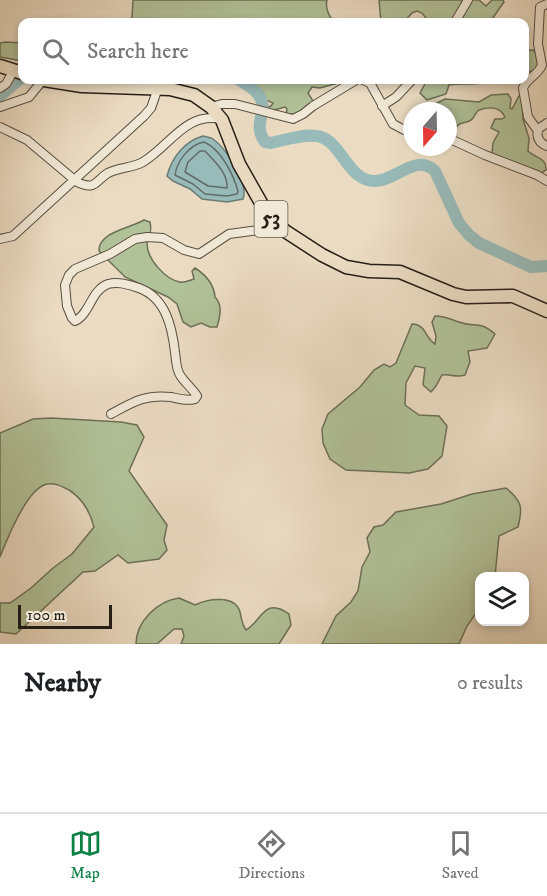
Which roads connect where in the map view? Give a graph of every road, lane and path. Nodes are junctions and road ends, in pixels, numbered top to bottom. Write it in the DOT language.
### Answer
graph roads {
  1 [pos="468,0"];
  2 [pos="547,4"];
  3 [pos="457,18"];
  4 [pos="0,66"];
  5 [pos="18,71"];
  6 [pos="529,80"];
  7 [pos="40,84"];
  8 [pos="69,84"];
  9 [pos="349,84"];
  10 [pos="371,84"];
  11 [pos="408,84"];
  12 [pos="524,84"];
  13 [pos="0,88"];
  14 [pos="158,88"];
  15 [pos="382,106"];
  16 [pos="0,107"];
  17 [pos="212,107"];
  18 [pos="222,120"];
  19 [pos="547,123"];
  20 [pos="0,128"];
  21 [pos="403,129"];
  22 [pos="538,131"];
  23 [pos="457,142"];
  24 [pos="547,146"];
  25 [pos="74,179"];
  26 [pos="547,181"];
  27 [pos="277,224"];
  28 [pos="0,239"];
  29 [pos="547,311"];
  30 [pos="111,414"];
  1 -- 3 [label="street"];
  2 -- 6 [label="street"];
  4 -- 5 [label="main road"];
  5 -- 13 [label="street"];
  7 -- 16 [label="street"];
  8 -- 14 [label="main road, 53"];
  9 -- 17 [label="street"];
  10 -- 15 [label="street"];
  11 -- 15 [label="street"];
  12 -- 22 [label="street"];
  14 -- 17 [label="main road, 53"];
  14 -- 25 [label="street"];
  15 -- 21 [label="street"];
  17 -- 18 [label="main road, 53"];
  18 -- 25 [label="street"];
  18 -- 27 [label="main road, 53"];
  19 -- 22 [label="street"];
  20 -- 25 [label="street"];
  22 -- 24 [label="street"];
  23 -- 26 [label="street"];
  25 -- 28 [label="street"];
  27 -- 29 [label="main road, 53"];
  27 -- 30 [label="street"];
}
